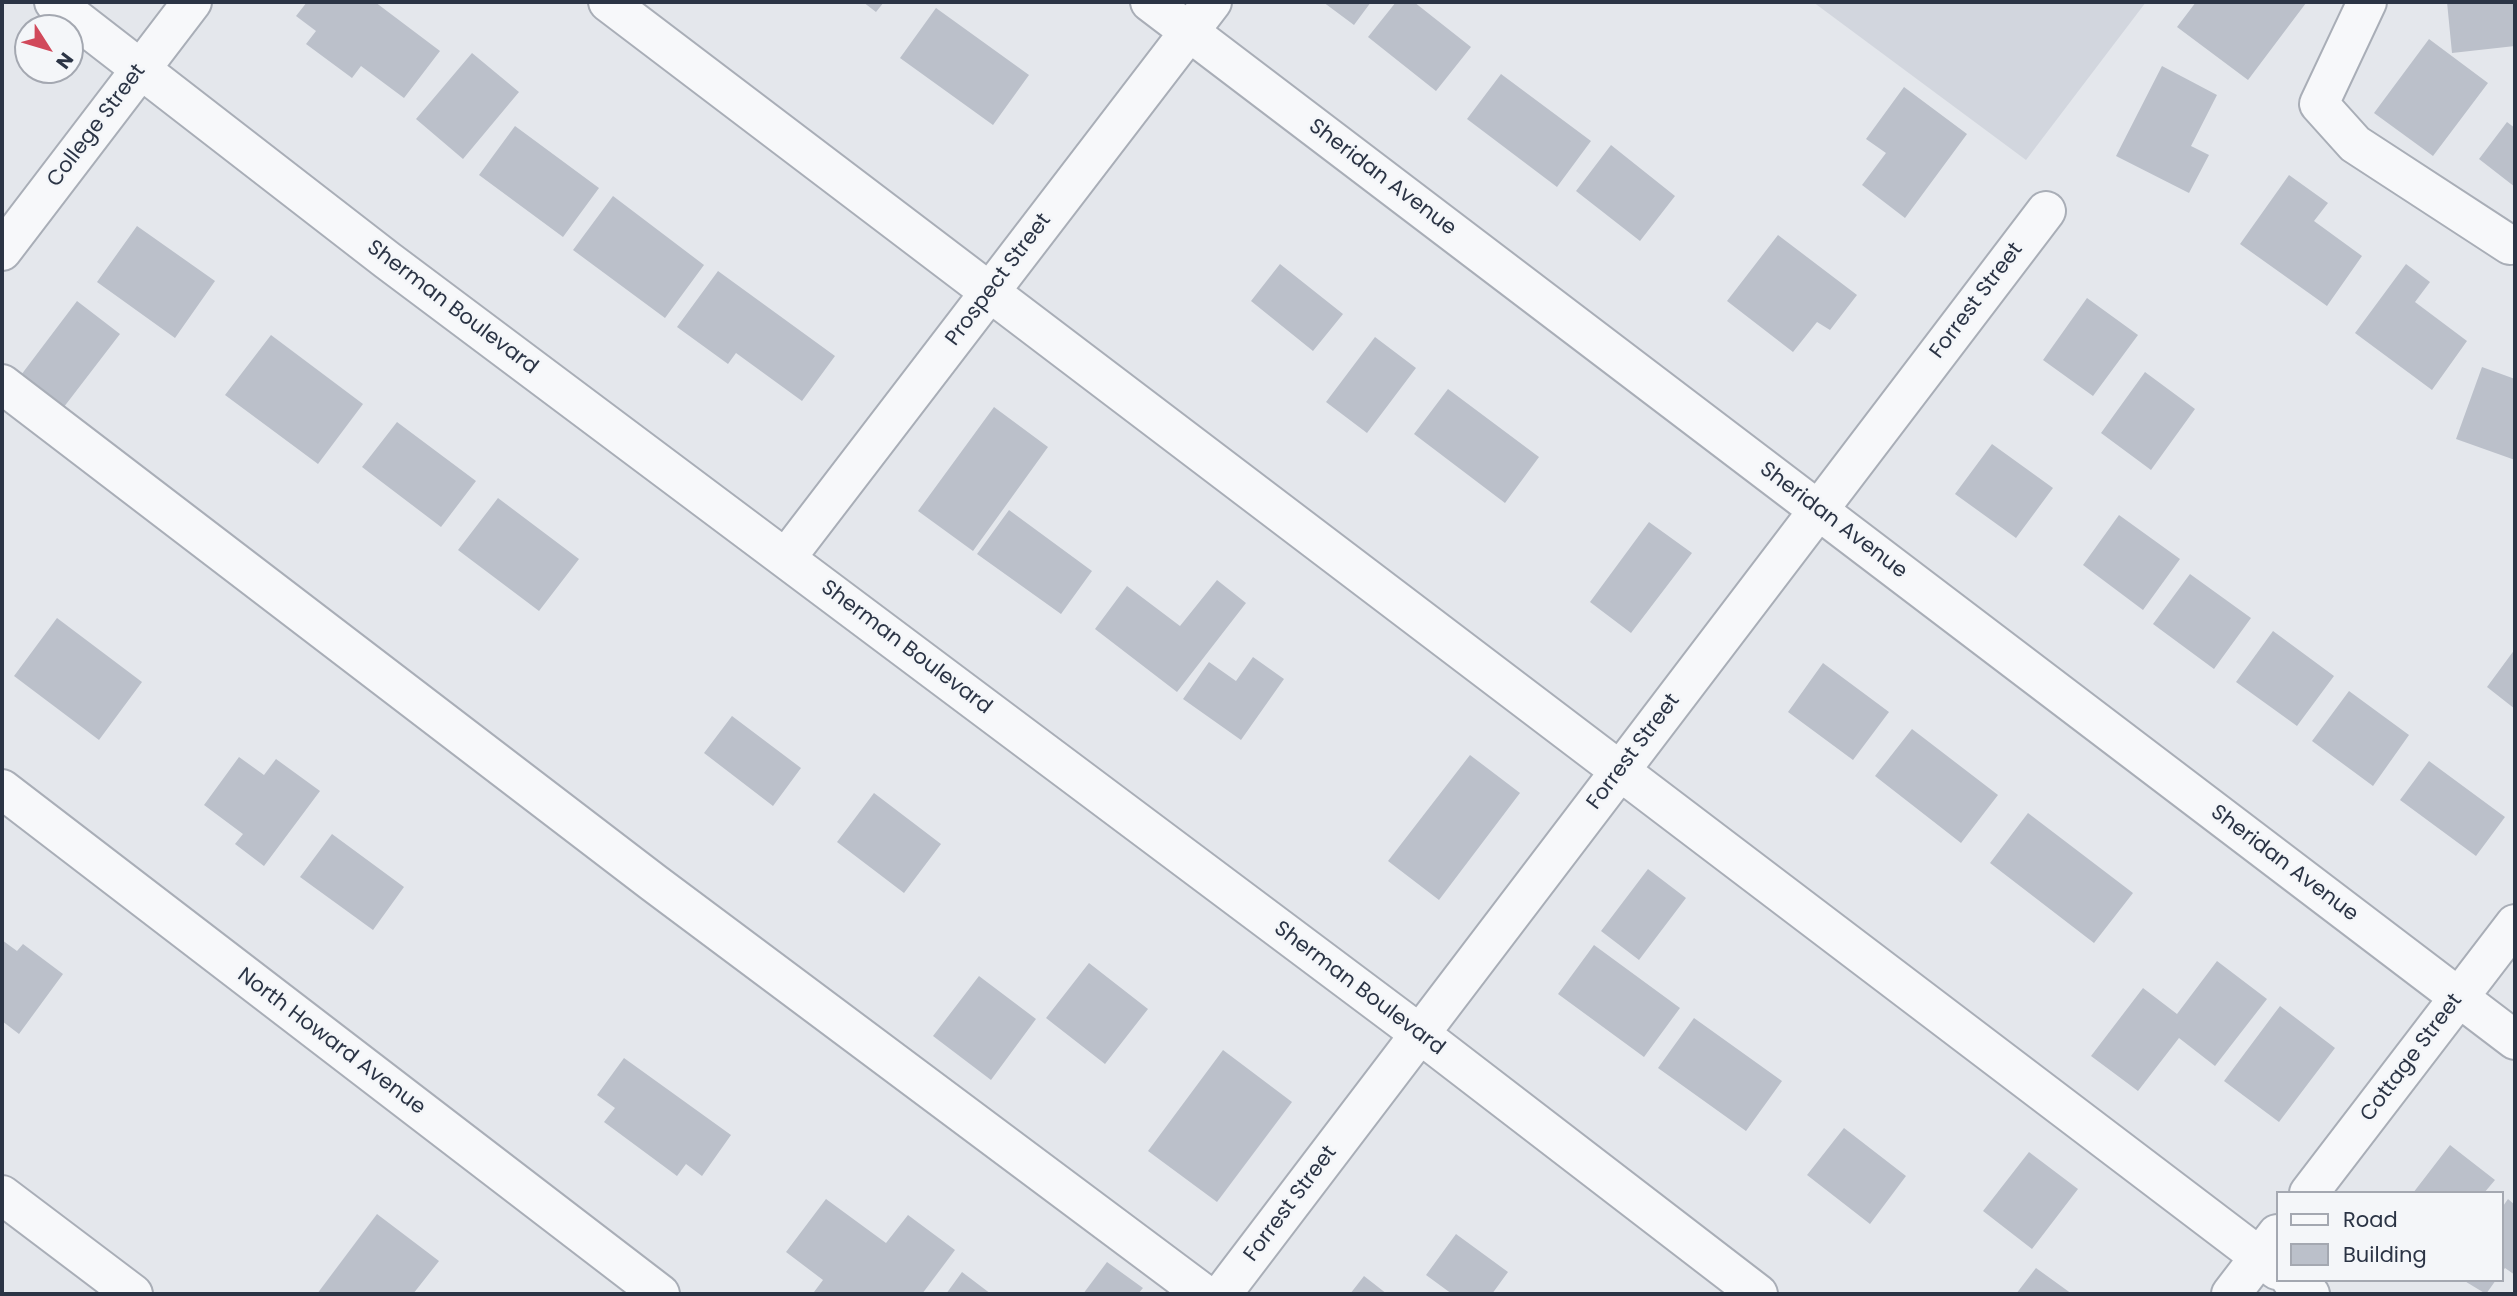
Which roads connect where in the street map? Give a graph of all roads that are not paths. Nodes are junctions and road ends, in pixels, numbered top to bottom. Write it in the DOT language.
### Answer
graph roads {
  1 [pos="54,2"];
  2 [pos="192,2"];
  3 [pos="608,2"];
  4 [pos="1150,2"];
  5 [pos="2367,2"];
  6 [pos="1201,17"];
  7 [pos="140,69"];
  8 [pos="2046,211"];
  9 [pos="2515,244"];
  10 [pos="2,251"];
  11 [pos="990,293"];
  12 [pos="2,384"];
  13 [pos="1818,510"];
  14 [pos="786,558"];
  15 [pos="1620,771"];
  16 [pos="2,789"];
  17 [pos="2515,924"];
  18 [pos="2459,997"];
  19 [pos="1420,1034"];
  20 [pos="2515,1040"];
  21 [pos="2311,1191"];
  22 [pos="2,1195"];
  23 [pos="2272,1254"];
  24 [pos="2294,1282"];
  25 [pos="133,1294"];
  26 [pos="660,1294"];
  27 [pos="1204,1294"];
  28 [pos="1222,1294"];
  29 [pos="1758,1294"];
  30 [pos="2231,1294"];
  31 [pos="2310,1294"];
  1 -- 7 [label="street, Sherman Boulevard"];
  2 -- 7 [label="street, College Street"];
  3 -- 11 [label="street"];
  4 -- 6 [label="street, Sheridan Avenue"];
  5 -- 9 [label="street"];
  6 -- 11 [label="street, Prospect Street"];
  6 -- 13 [label="street, Sheridan Avenue"];
  7 -- 10 [label="street, College Street"];
  7 -- 14 [label="street, Sherman Boulevard"];
  8 -- 13 [label="street, Forrest Street"];
  11 -- 14 [label="street, Prospect Street"];
  11 -- 15 [label="street"];
  12 -- 27 [label="street"];
  13 -- 15 [label="street, Forrest Street"];
  13 -- 18 [label="street, Sheridan Avenue"];
  14 -- 19 [label="street, Sherman Boulevard"];
  15 -- 19 [label="street, Forrest Street"];
  15 -- 23 [label="street"];
  16 -- 26 [label="street, North Howard Avenue"];
  17 -- 18 [label="street, Cottage Street"];
  18 -- 20 [label="street, Sheridan Avenue"];
  18 -- 21 [label="street, Cottage Street"];
  19 -- 28 [label="street, Forrest Street"];
  19 -- 29 [label="street, Sherman Boulevard"];
  22 -- 25 [label="street"];
  23 -- 30 [label="street"];
  24 -- 31 [label="street"];
}
